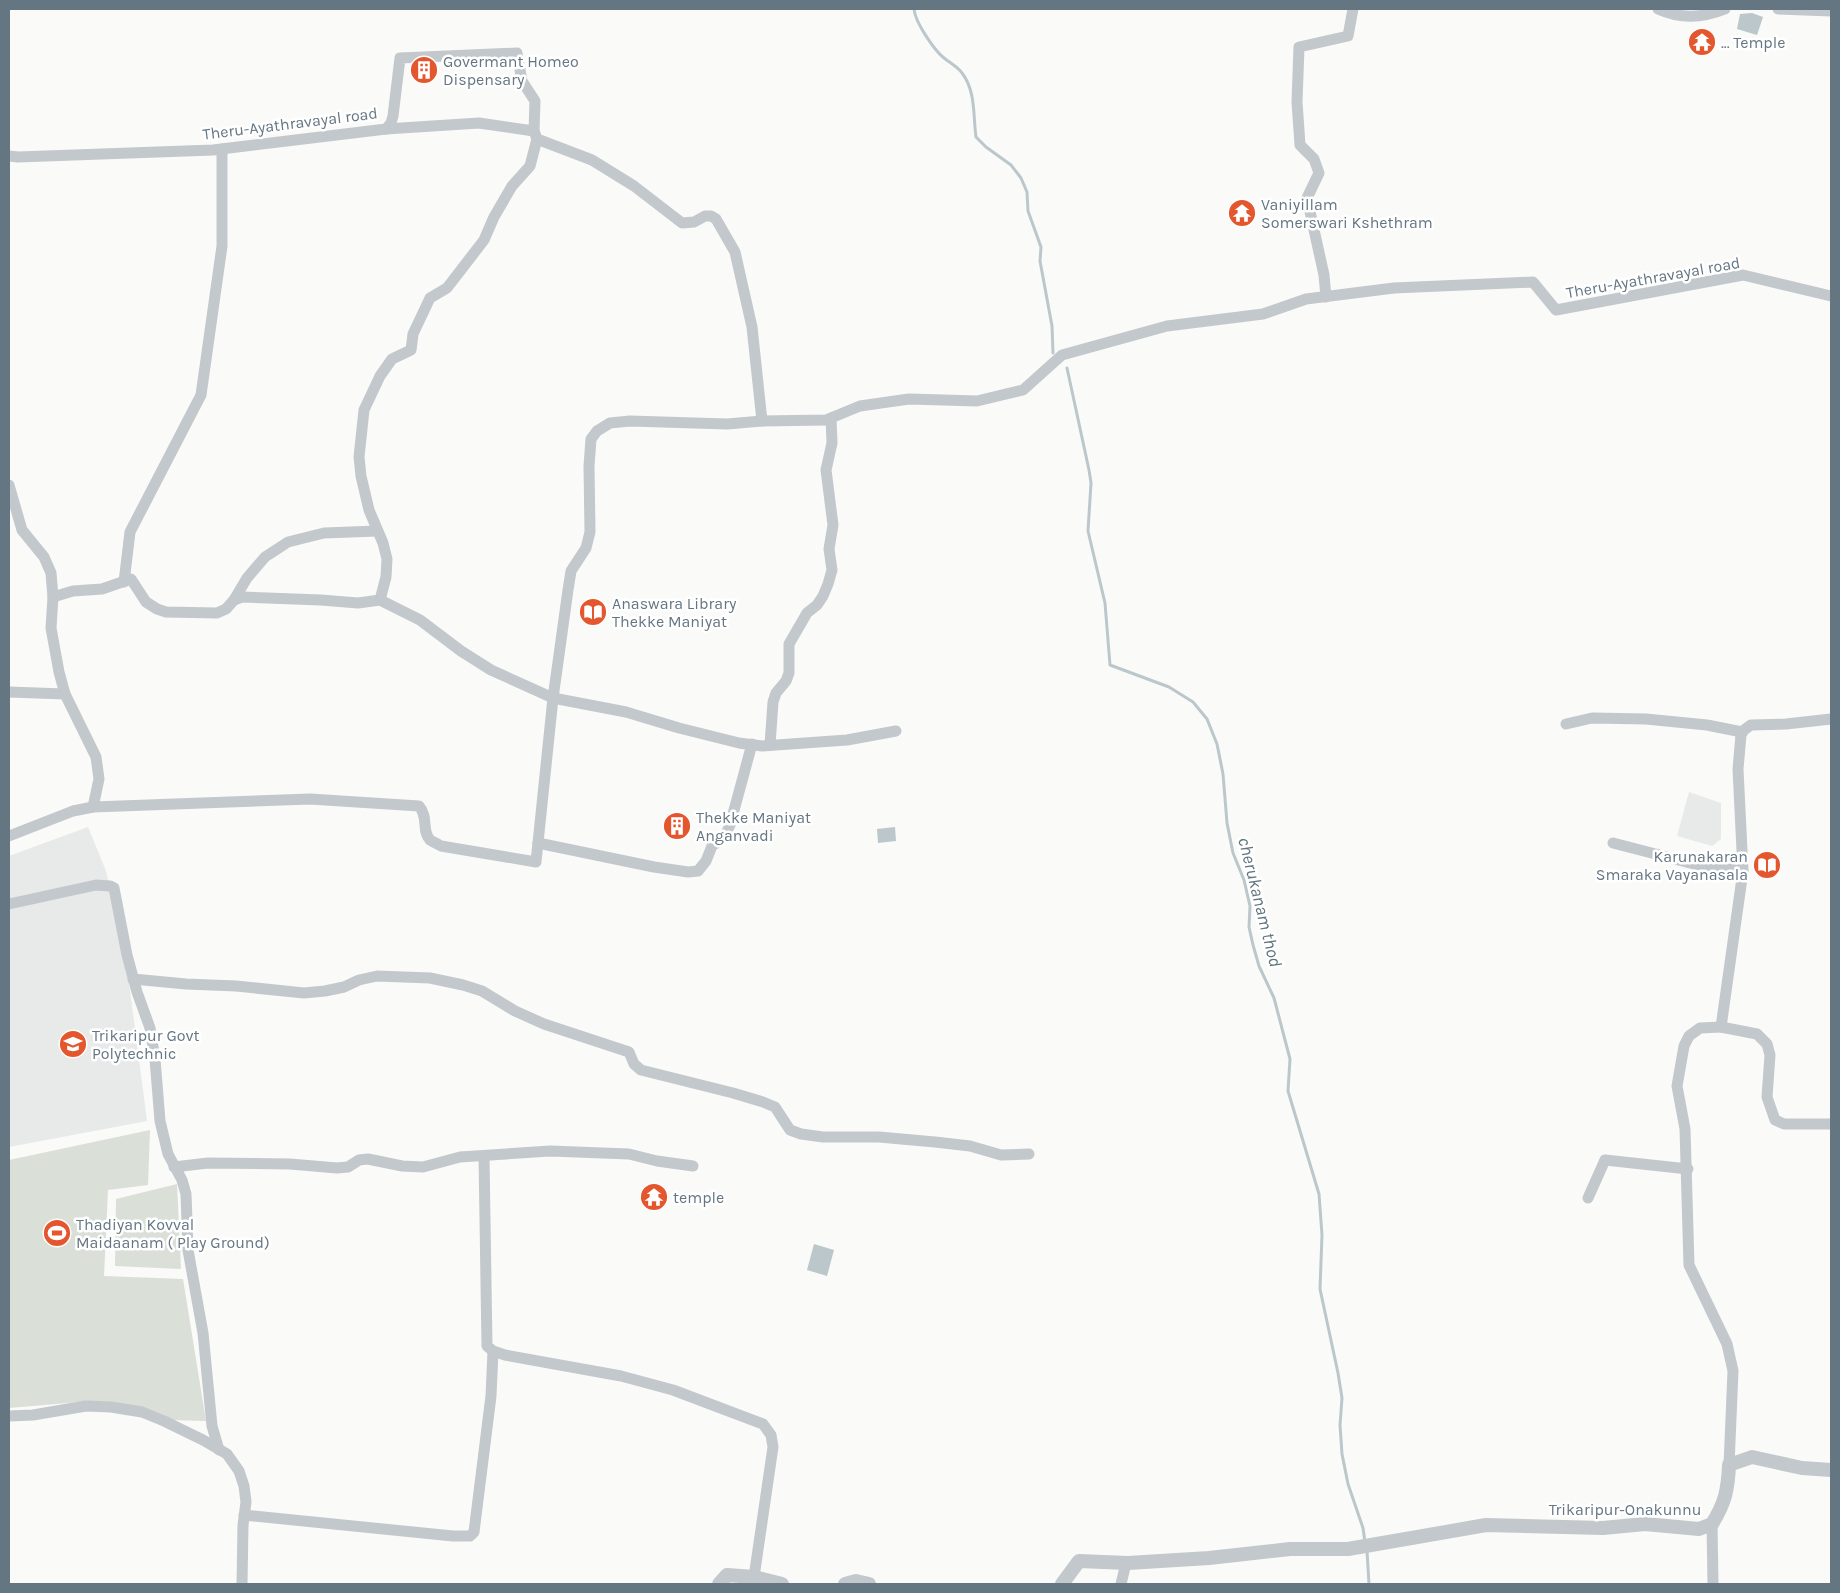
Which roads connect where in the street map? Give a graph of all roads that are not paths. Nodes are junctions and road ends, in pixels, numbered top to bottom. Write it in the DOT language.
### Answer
graph roads {
  1 [pos="1353,9"];
  2 [pos="1726,9"];
  3 [pos="1778,9"];
  4 [pos="1662,11"];
  5 [pos="1831,11"];
  6 [pos="386,128"];
  7 [pos="536,135"];
  8 [pos="222,149"];
  9 [pos="9,156"];
  10 [pos="1831,296"];
  11 [pos="1326,297"];
  12 [pos="831,418"];
  13 [pos="762,421"];
  14 [pos="9,485"];
  15 [pos="377,531"];
  16 [pos="124,582"];
  17 [pos="53,596"];
  18 [pos="234,600"];
  19 [pos="380,600"];
  20 [pos="9,692"];
  21 [pos="65,694"];
  22 [pos="554,698"];
  23 [pos="1831,719"];
  24 [pos="1566,724"];
  25 [pos="896,731"];
  26 [pos="1742,732"];
  27 [pos="752,744"];
  28 [pos="770,745"];
  29 [pos="93,807"];
  30 [pos="9,836"];
  31 [pos="538,843"];
  32 [pos="1614,843"];
  33 [pos="1743,871"];
  34 [pos="9,904"];
  35 [pos="133,979"];
  36 [pos="1722,1027"];
  37 [pos="1831,1124"];
  38 [pos="1029,1154"];
  39 [pos="484,1156"];
  40 [pos="693,1166"];
  41 [pos="174,1167"];
  42 [pos="1688,1169"];
  43 [pos="1588,1198"];
  44 [pos="493,1351"];
  45 [pos="9,1416"];
  46 [pos="219,1450"];
  47 [pos="1729,1465"];
  48 [pos="1831,1470"];
  49 [pos="244,1515"];
  50 [pos="1712,1524"];
  51 [pos="1126,1563"];
  52 [pos="754,1577"];
  53 [pos="242,1584"];
  54 [pos="719,1584"];
  55 [pos="782,1584"];
  56 [pos="845,1584"];
  57 [pos="869,1584"];
  58 [pos="1062,1584"];
  59 [pos="1121,1584"];
  60 [pos="1713,1584"];
  1 -- 11 [label="street"];
  2 -- 4 [label="street"];
  3 -- 5 [label="street"];
  6 -- 7 [label="street"];
  6 -- 7 [label="street, Theru-Ayathravayal road"];
  6 -- 8 [label="street, Theru-Ayathravayal road"];
  7 -- 13 [label="street"];
  7 -- 15 [label="street"];
  8 -- 9 [label="street, Theru-Ayathravayal road"];
  8 -- 16 [label="street"];
  10 -- 11 [label="street, Theru-Ayathravayal road"];
  11 -- 12 [label="street, Theru-Ayathravayal road"];
  12 -- 13 [label="street, Theru-Ayathravayal road"];
  12 -- 28 [label="street"];
  13 -- 22 [label="street, Theru-Ayathravayal road"];
  14 -- 17 [label="street"];
  15 -- 18 [label="street"];
  15 -- 19 [label="street"];
  16 -- 17 [label="street"];
  16 -- 18 [label="street"];
  17 -- 21 [label="street"];
  18 -- 19 [label="street"];
  19 -- 22 [label="street"];
  20 -- 21 [label="street"];
  21 -- 29 [label="street"];
  22 -- 27 [label="street"];
  22 -- 31 [label="street, Theru-Ayathravayal road"];
  23 -- 26 [label="street"];
  24 -- 26 [label="street"];
  25 -- 28 [label="street"];
  26 -- 33 [label="street"];
  27 -- 28 [label="street"];
  27 -- 31 [label="street"];
  29 -- 30 [label="street"];
  29 -- 31 [label="street, Theru-Ayathravayal road"];
  32 -- 33 [label="street"];
  33 -- 36 [label="street"];
  34 -- 35 [label="street"];
  35 -- 38 [label="street"];
  35 -- 41 [label="street"];
  36 -- 37 [label="street"];
  36 -- 42 [label="street"];
  39 -- 40 [label="street"];
  39 -- 41 [label="street"];
  39 -- 44 [label="street"];
  41 -- 46 [label="street"];
  42 -- 43 [label="street"];
  42 -- 47 [label="street"];
  44 -- 49 [label="street"];
  44 -- 52 [label="street"];
  45 -- 46 [label="street"];
  46 -- 49 [label="street"];
  47 -- 48 [label="street"];
  47 -- 50 [label="street, Trikaripur-Onakunnu"];
  49 -- 53 [label="street"];
  50 -- 51 [label="street, Trikaripur-Onakunnu"];
  50 -- 60 [label="street"];
  51 -- 58 [label="street, Trikaripur-Onakunnu"];
  51 -- 59 [label="street"];
  52 -- 54 [label="street"];
  52 -- 55 [label="street"];
  56 -- 57 [label="street"];
}
